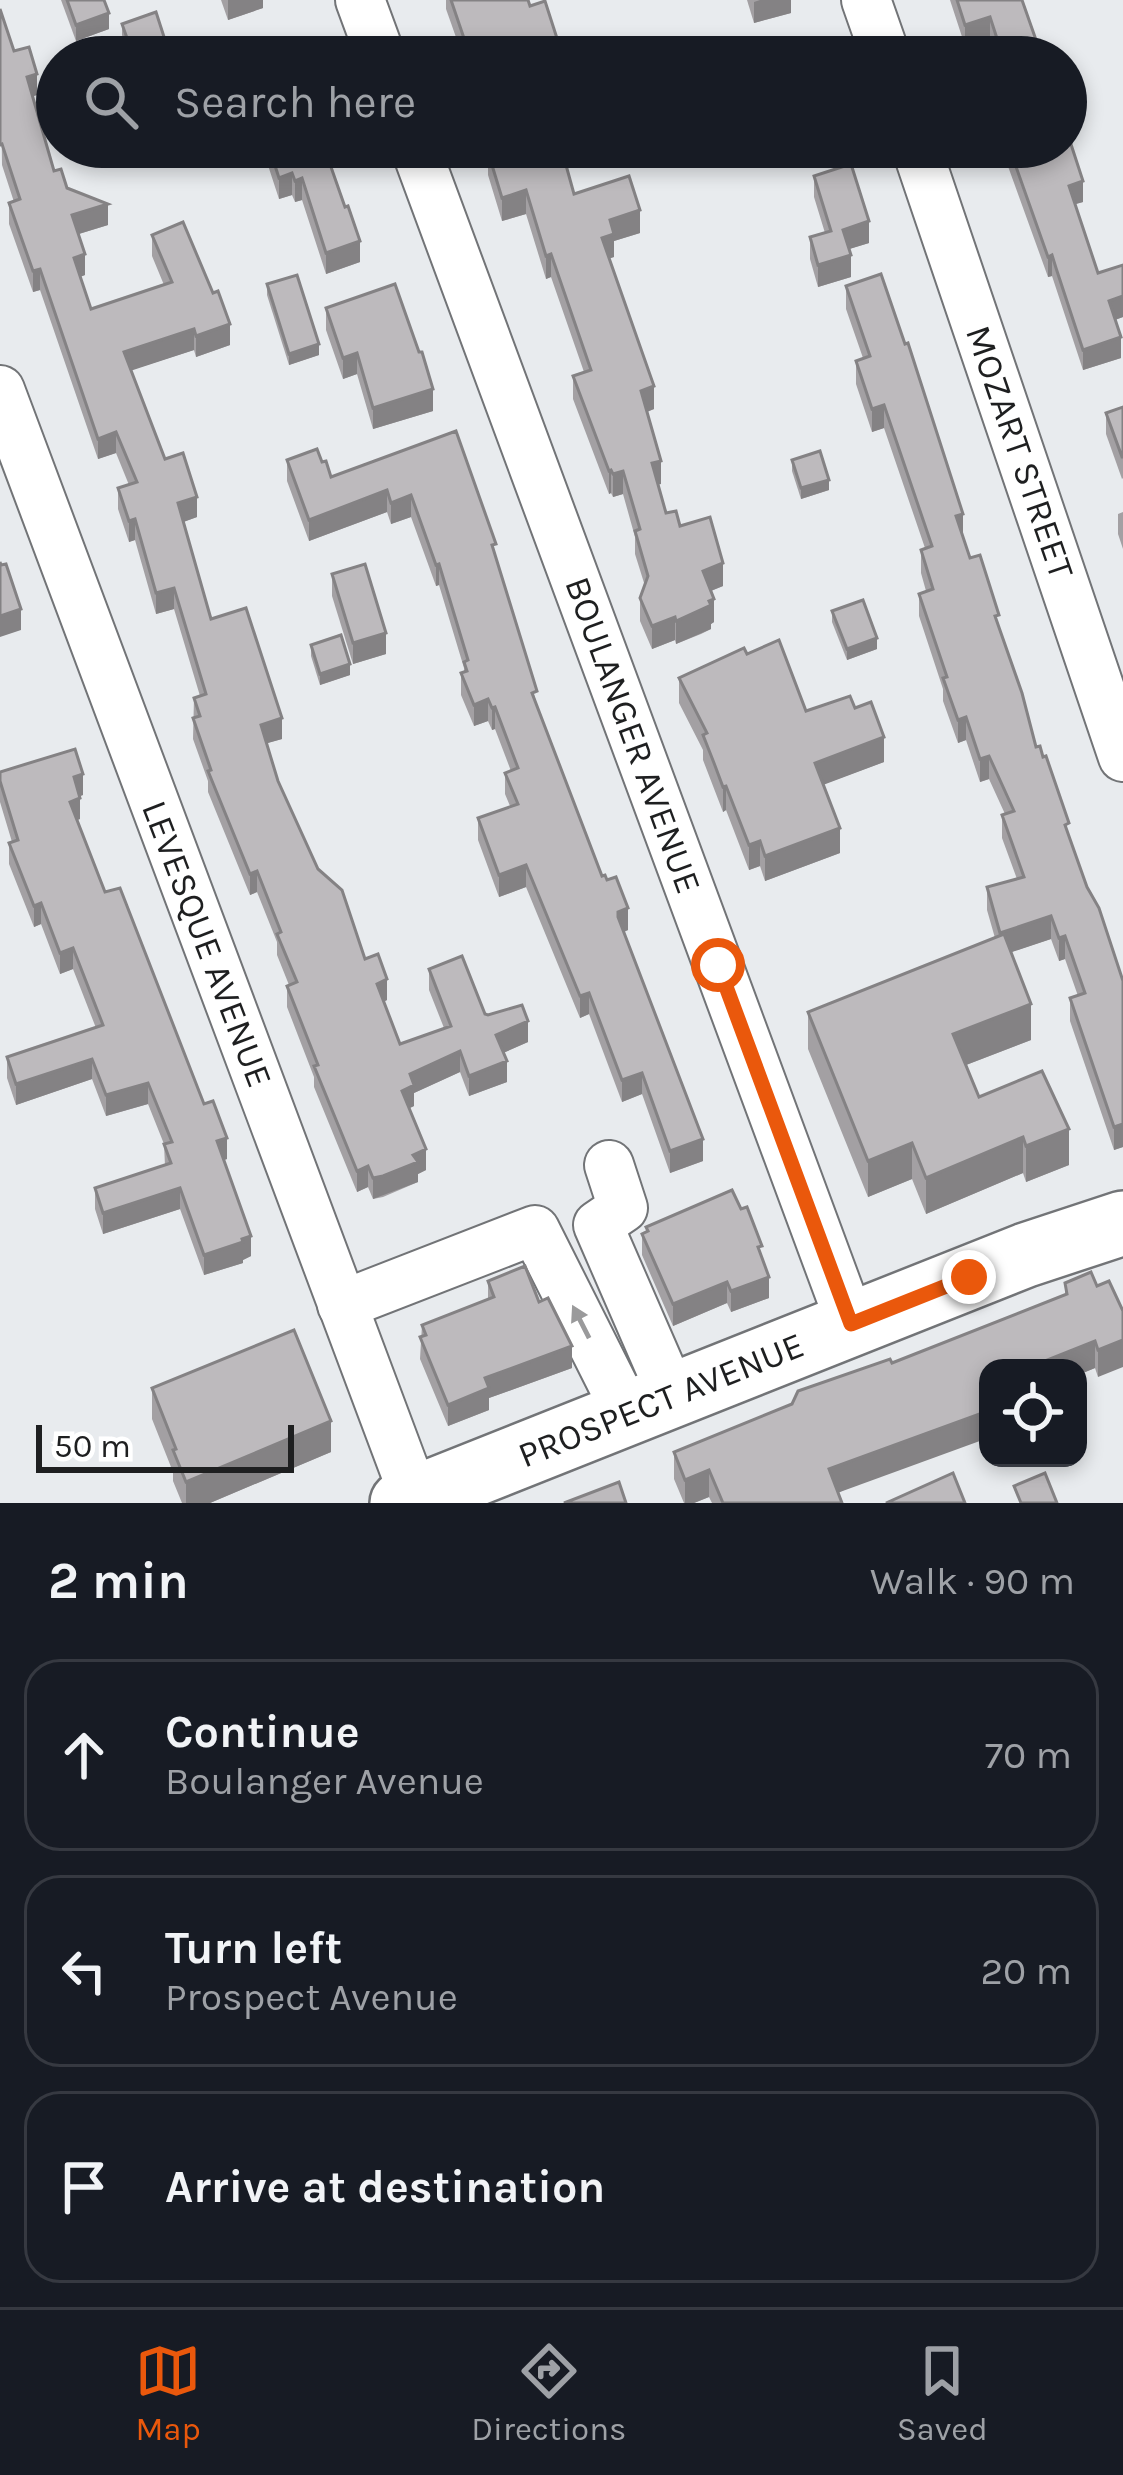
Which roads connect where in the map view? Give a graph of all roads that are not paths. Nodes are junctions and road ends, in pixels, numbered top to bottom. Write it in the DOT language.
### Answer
graph roads {
  1 [pos="360,0"];
  2 [pos="866,0"];
  3 [pos="374,36"];
  4 [pos="879,36"];
  5 [pos="423,168"];
  6 [pos="923,168"];
  7 [pos="0,390"];
  8 [pos="1123,757"];
  9 [pos="609,1166"];
  10 [pos="1123,1223"];
  11 [pos="342,1305"];
  12 [pos="851,1324"];
  13 [pos="650,1404"];
  14 [pos="408,1500"];
  1 -- 3 [label="street"];
  2 -- 4 [label="street"];
  5 -- 12 [label="street, BOULANGER AVENUE"];
  6 -- 8 [label="street, MOZART STREET"];
  7 -- 11 [label="street, LEVESQUE AVENUE"];
  9 -- 13 [label="street"];
  10 -- 12 [label="main road, PROSPECT AVENUE"];
  13 -- 11 [label="street, one-way"];
  11 -- 14 [label="street, LEVESQUE AVENUE"];
  12 -- 13 [label="main road, PROSPECT AVENUE"];
  13 -- 14 [label="main road, PROSPECT AVENUE"];
}
